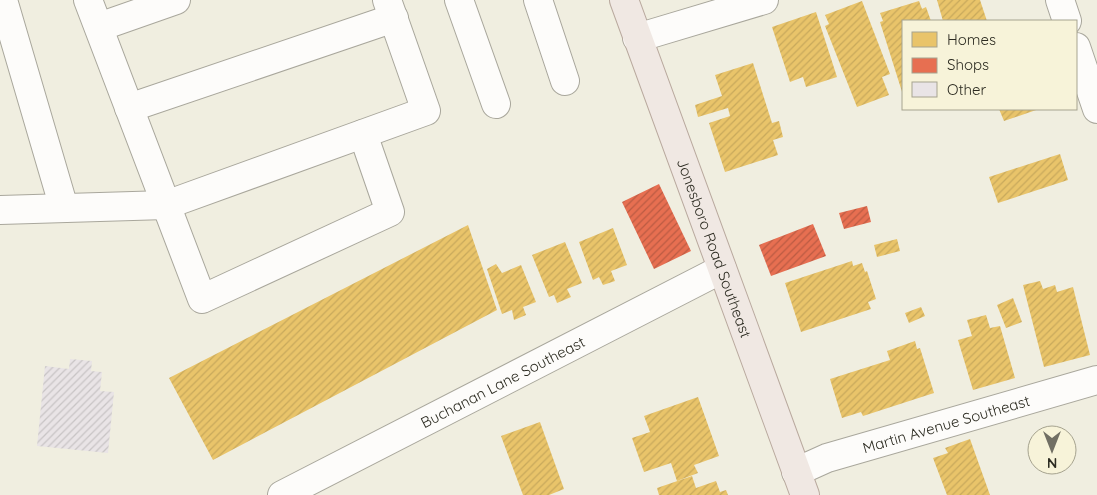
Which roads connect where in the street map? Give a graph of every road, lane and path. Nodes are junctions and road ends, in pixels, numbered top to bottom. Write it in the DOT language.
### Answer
graph roads {
  1 [pos="3,0"];
  2 [pos="88,0"];
  3 [pos="176,0"];
  4 [pos="459,0"];
  5 [pos="538,0"];
  6 [pos="624,0"];
  7 [pos="764,0"];
  8 [pos="1060,0"];
  9 [pos="390,9"];
  10 [pos="1067,20"];
  11 [pos="99,27"];
  12 [pos="637,38"];
  13 [pos="1077,50"];
  14 [pos="565,81"];
  15 [pos="496,104"];
  16 [pos="129,108"];
  17 [pos="1097,109"];
  18 [pos="363,134"];
  19 [pos="166,205"];
  20 [pos="64,208"];
  21 [pos="0,210"];
  22 [pos="722,268"];
  23 [pos="1097,380"];
  24 [pos="800,484"];
  25 [pos="282,495"];
  1 -- 20 [label="street"];
  2 -- 11 [label="street"];
  3 -- 11 [label="street"];
  4 -- 15 [label="street"];
  5 -- 14 [label="street"];
  6 -- 12 [label="main road, Jonesboro Road Southeast"];
  7 -- 12 [label="street"];
  8 -- 10 [label="street"];
  9 -- 16 [label="street"];
  9 -- 18 [label="street"];
  11 -- 16 [label="street"];
  12 -- 22 [label="main road, Jonesboro Road Southeast"];
  13 -- 17 [label="street"];
  16 -- 19 [label="street"];
  18 -- 19 [label="street"];
  18 -- 19 [label="street"];
  19 -- 20 [label="street"];
  20 -- 21 [label="street"];
  22 -- 24 [label="main road, Jonesboro Road Southeast"];
  22 -- 25 [label="street, Buchanan Lane Southeast"];
  23 -- 24 [label="street, Martin Avenue Southeast"];
}
